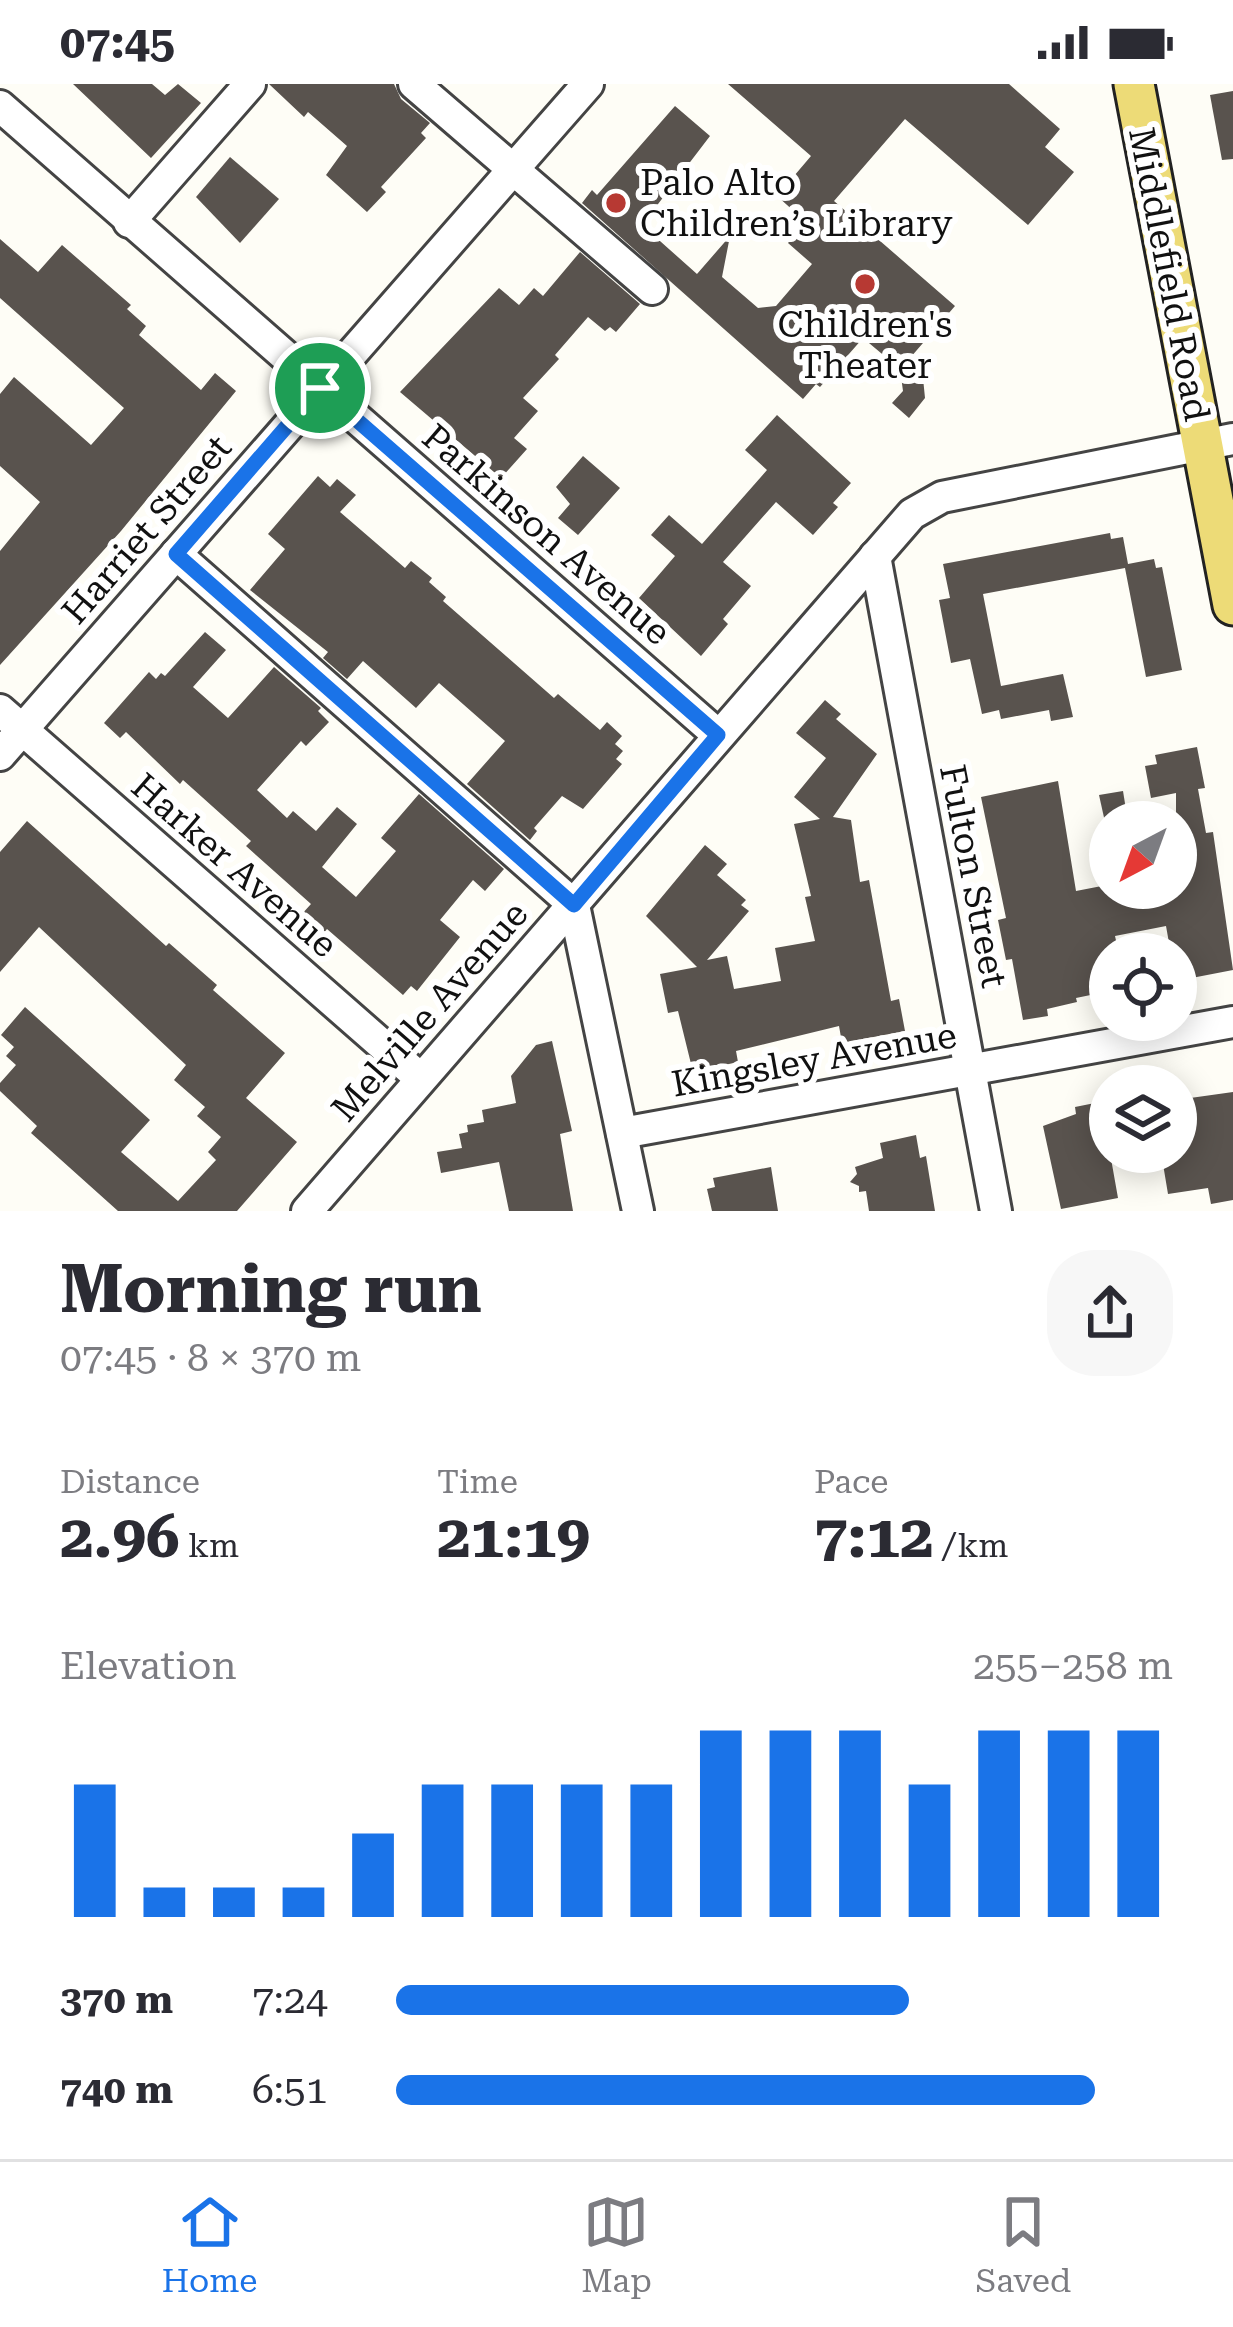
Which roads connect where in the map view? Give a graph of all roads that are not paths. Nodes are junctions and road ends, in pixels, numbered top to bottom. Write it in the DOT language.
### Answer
graph roads {
  1 [pos="250,84"];
  2 [pos="414,84"];
  3 [pos="588,84"];
  4 [pos="1134,84"];
  5 [pos="0,106"];
  6 [pos="514,169"];
  7 [pos="128,222"];
  8 [pos="652,289"];
  9 [pos="320,388"];
  10 [pos="1218,442"];
  11 [pos="176,554"];
  12 [pos="875,556"];
  13 [pos="1233,605"];
  14 [pos="11,720"];
  15 [pos="718,735"];
  16 [pos="0,755"];
  17 [pos="574,905"];
  18 [pos="1233,1022"];
  19 [pos="971,1070"];
  20 [pos="420,1078"];
  21 [pos="622,1133"];
  22 [pos="307,1211"];
  23 [pos="638,1211"];
  24 [pos="996,1211"];
  1 -- 7 [label="street"];
  2 -- 6 [label="street"];
  3 -- 6 [label="street, Harriet Street"];
  4 -- 10 [label="main road, Middlefield Road"];
  5 -- 7 [label="street, Parkinson Avenue"];
  6 -- 8 [label="street"];
  6 -- 9 [label="street, Harriet Street"];
  7 -- 9 [label="street, Parkinson Avenue"];
  9 -- 11 [label="street, Harriet Street"];
  9 -- 15 [label="street, Parkinson Avenue"];
  10 -- 12 [label="street, Melville Avenue"];
  10 -- 13 [label="main road, Middlefield Road"];
  11 -- 14 [label="street, Harriet Street"];
  11 -- 17 [label="street"];
  12 -- 15 [label="street, Melville Avenue"];
  12 -- 19 [label="street, Fulton Street"];
  14 -- 16 [label="street, Harriet Street"];
  14 -- 20 [label="street, Harker Avenue"];
  15 -- 17 [label="street, Melville Avenue"];
  17 -- 20 [label="street, Melville Avenue"];
  17 -- 21 [label="street"];
  18 -- 19 [label="street, Kingsley Avenue"];
  19 -- 21 [label="street, Kingsley Avenue"];
  19 -- 24 [label="street, Fulton Street"];
  20 -- 22 [label="street, Melville Avenue"];
  21 -- 23 [label="street"];
}
